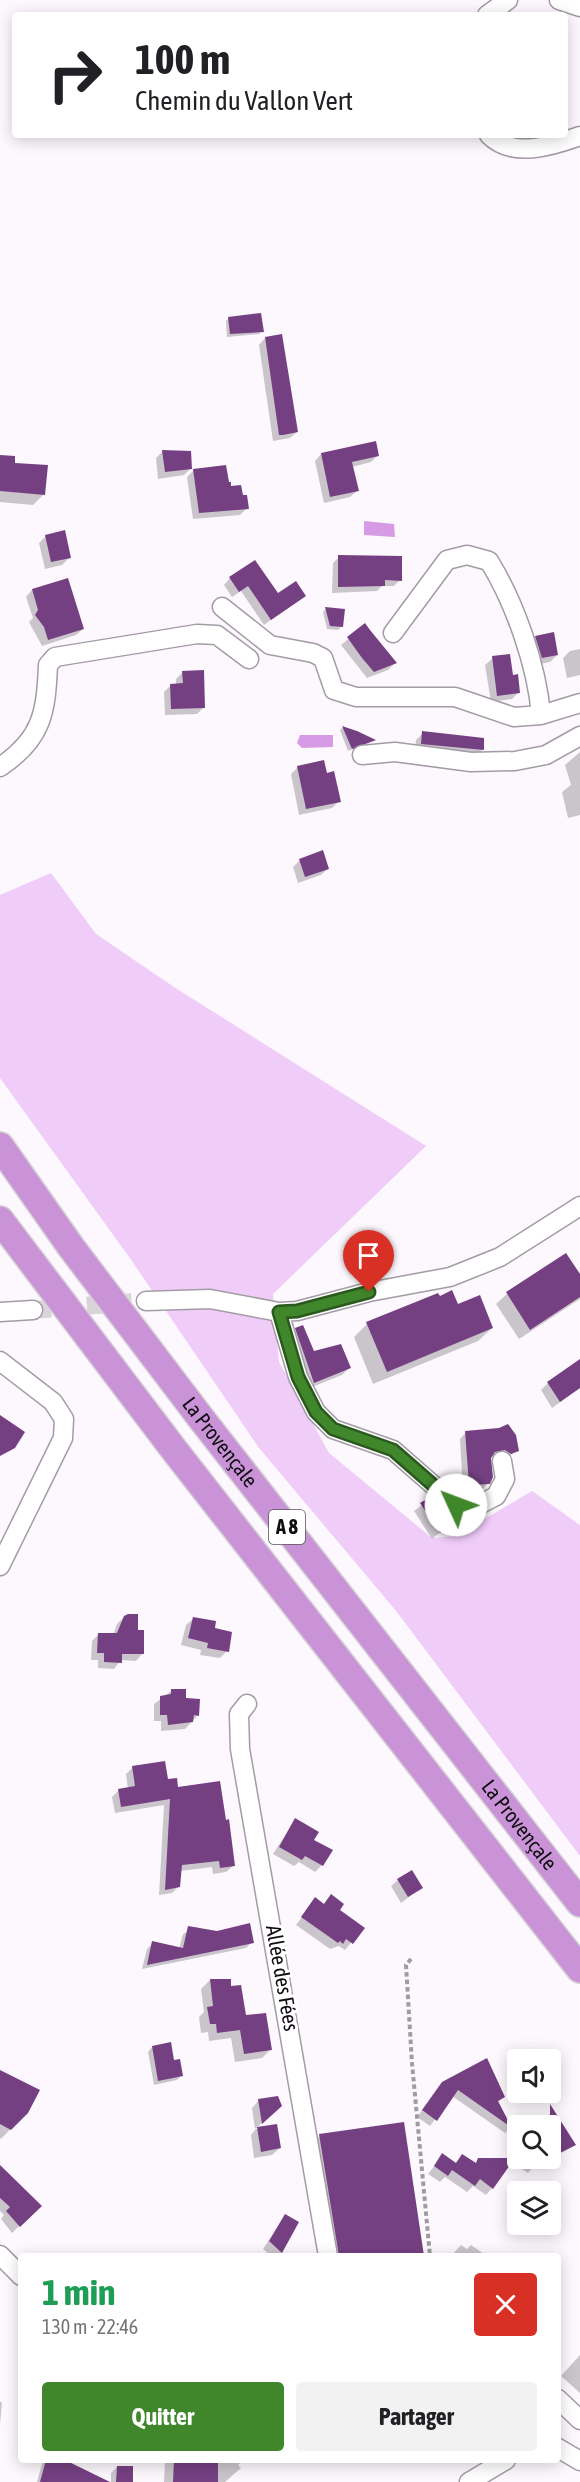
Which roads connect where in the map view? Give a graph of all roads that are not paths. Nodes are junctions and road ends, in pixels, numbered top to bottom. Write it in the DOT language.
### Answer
graph roads {
  1 [pos="508,0"];
  2 [pos="559,0"];
  3 [pos="580,7"];
  4 [pos="491,12"];
  5 [pos="580,136"];
  6 [pos="492,138"];
  7 [pos="222,607"];
  8 [pos="393,633"];
  9 [pos="249,659"];
  10 [pos="580,703"];
  11 [pos="541,715"];
  12 [pos="580,736"];
  13 [pos="362,755"];
  14 [pos="0,767"];
  15 [pos="0,1146"];
  16 [pos="580,1206"];
  17 [pos="0,1220"];
  18 [pos="146,1301"];
  19 [pos="33,1310"];
  20 [pos="0,1312"];
  21 [pos="279,1312"];
  22 [pos="0,1361"];
  23 [pos="502,1461"];
  24 [pos="0,1566"];
  25 [pos="247,1704"];
  26 [pos="580,1903"];
  27 [pos="580,1969"];
  28 [pos="327,2253"];
  29 [pos="0,2255"];
  30 [pos="18,2273"];
  31 [pos="561,2402"];
  32 [pos="580,2420"];
  33 [pos="561,2450"];
  34 [pos="580,2461"];
  35 [pos="501,2463"];
  36 [pos="469,2482"];
  1 -- 4 [label="street"];
  2 -- 3 [label="street"];
  5 -- 6 [label="street"];
  7 -- 11 [label="street"];
  8 -- 11 [label="street"];
  9 -- 14 [label="street"];
  10 -- 11 [label="street"];
  12 -- 13 [label="street"];
  15 -- 26 [label="highway, La Provençale / A 8"];
  16 -- 21 [label="street"];
  17 -- 27 [label="highway, La Provençale / A 8"];
  18 -- 21 [label="street"];
  19 -- 20 [label="street"];
  21 -- 23 [label="street"];
  22 -- 24 [label="street"];
  25 -- 28 [label="street, Allée des Fées"];
  29 -- 30 [label="street"];
  31 -- 32 [label="street"];
  33 -- 34 [label="street"];
  35 -- 36 [label="street"];
}
